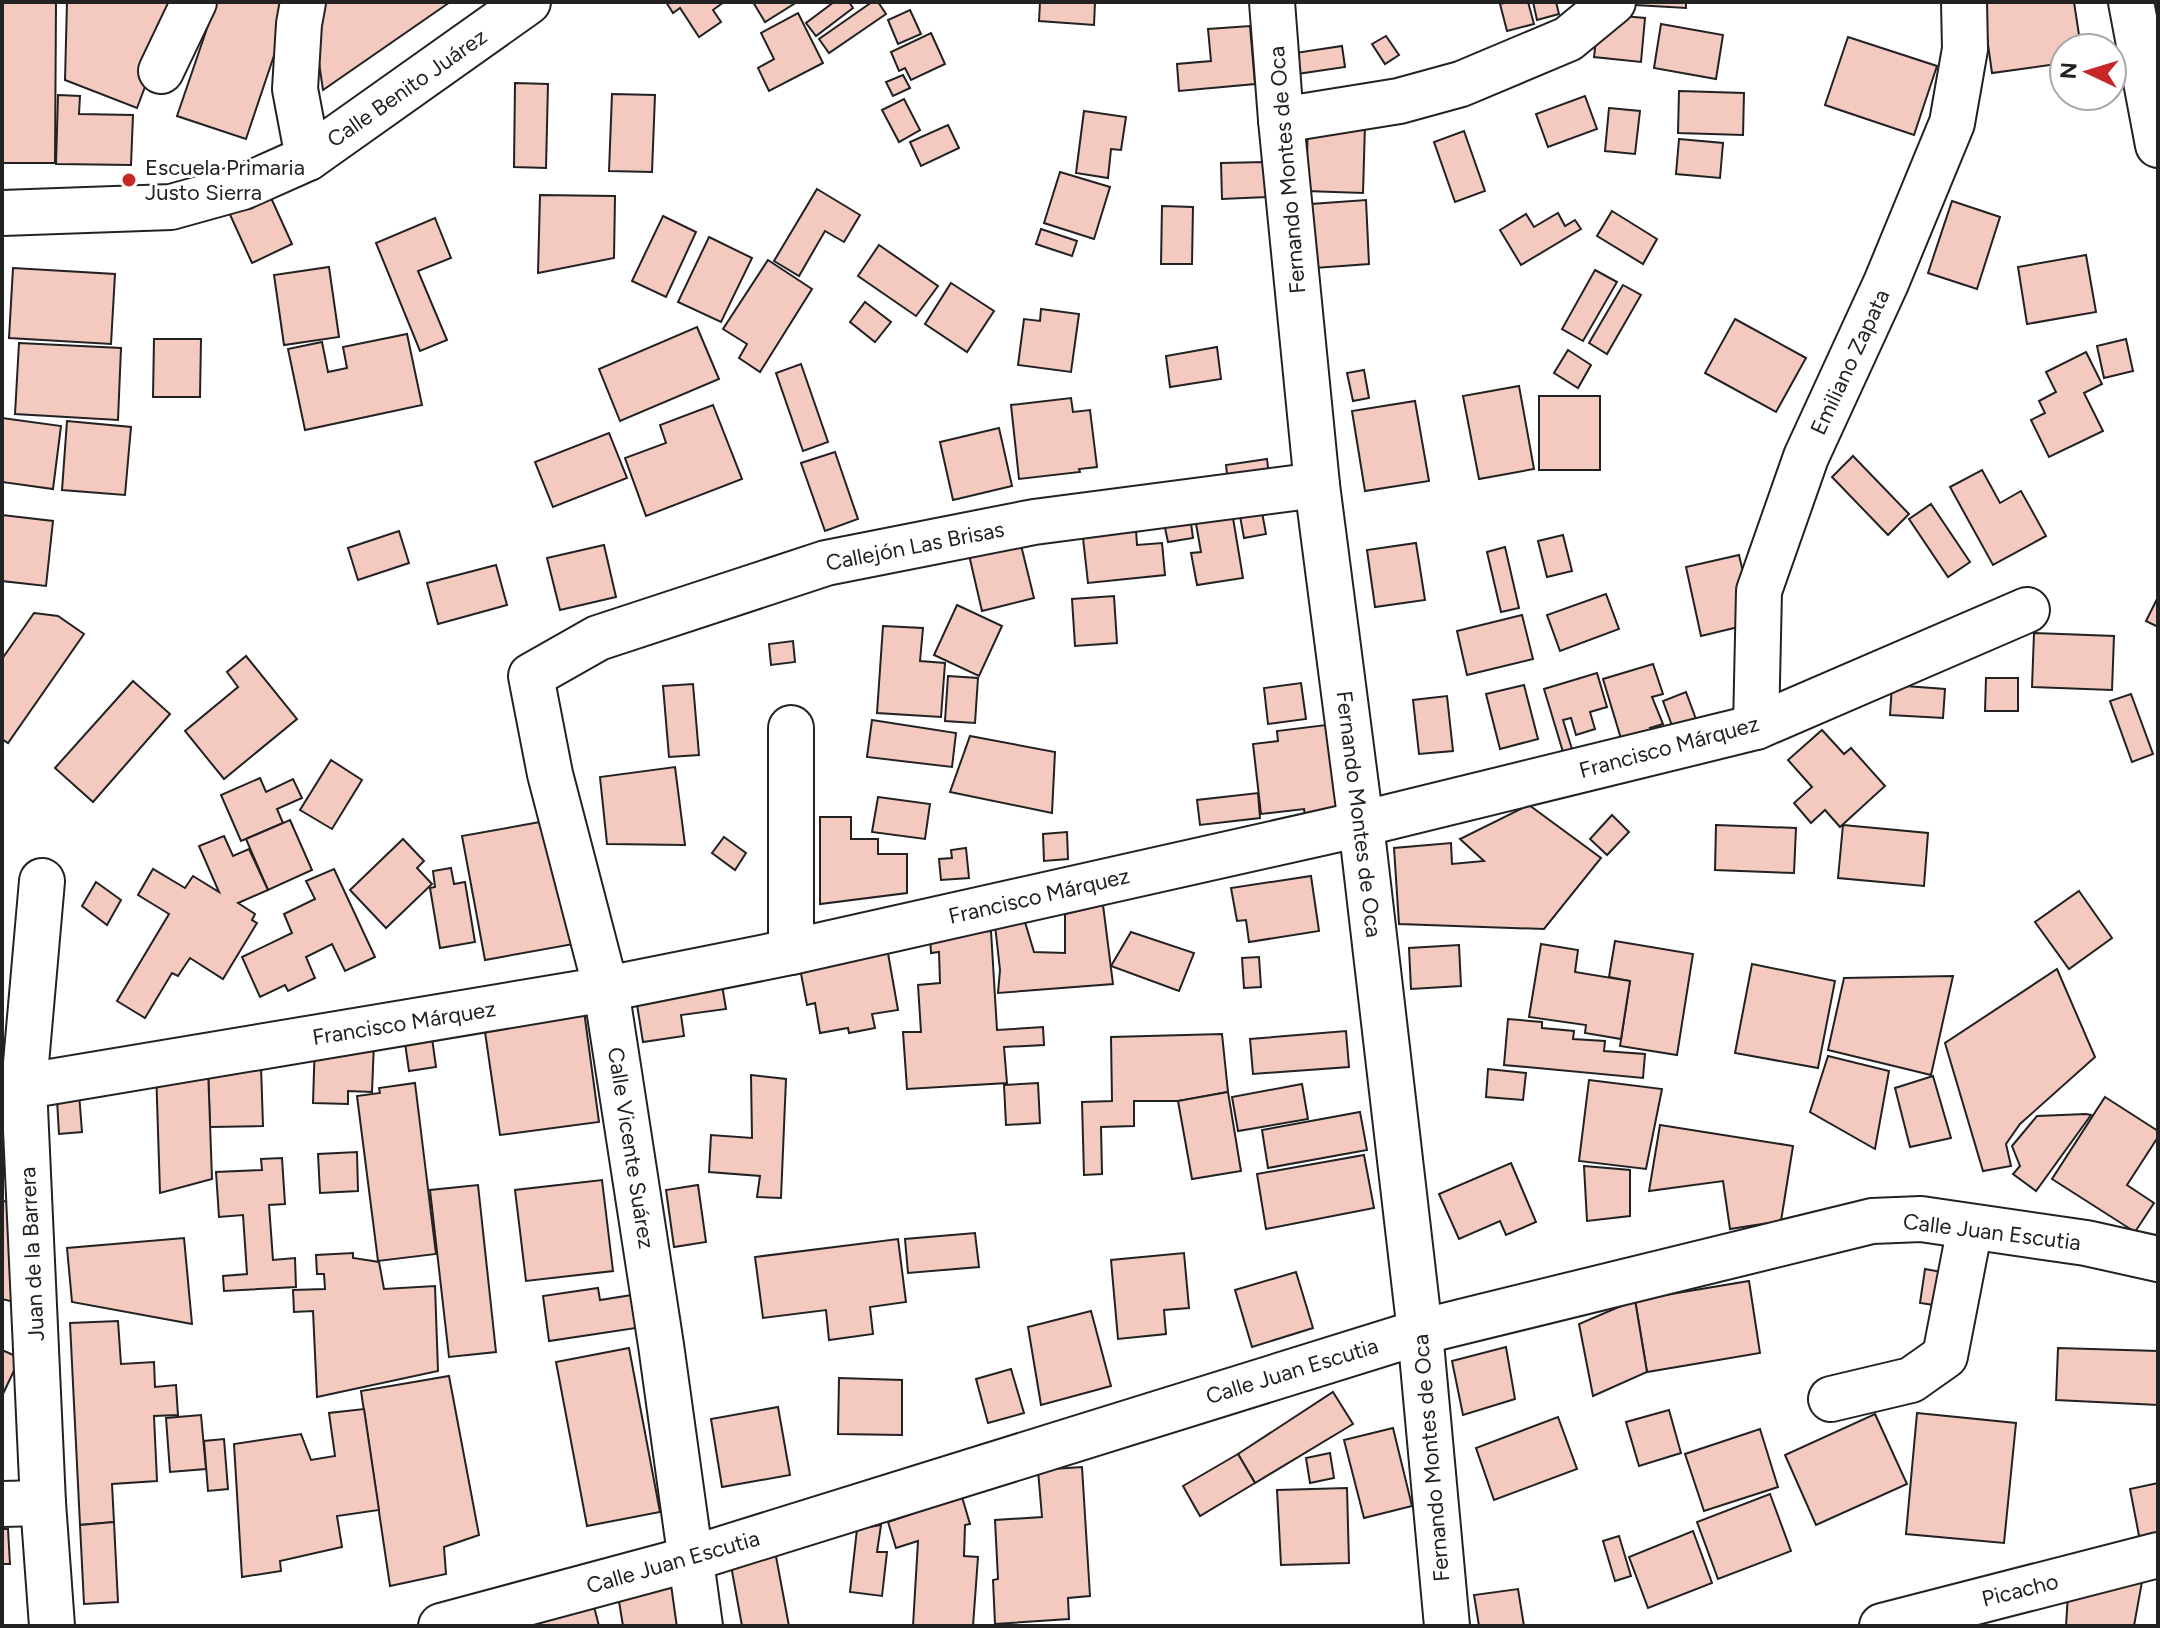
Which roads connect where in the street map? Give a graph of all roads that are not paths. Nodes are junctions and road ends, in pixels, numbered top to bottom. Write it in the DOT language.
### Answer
graph roads {
  1 [pos="194,2"];
  2 [pos="303,2"];
  3 [pos="528,2"];
  4 [pos="1272,2"];
  5 [pos="1613,2"];
  6 [pos="1964,2"];
  7 [pos="2131,2"];
  8 [pos="161,71"];
  9 [pos="1281,120"];
  10 [pos="2158,145"];
  11 [pos="308,158"];
  12 [pos="2,213"];
  13 [pos="1317,485"];
  14 [pos="2027,610"];
  15 [pos="531,676"];
  16 [pos="1756,727"];
  17 [pos="791,728"];
  18 [pos="1361,824"];
  19 [pos="42,881"];
  20 [pos="791,952"];
  21 [pos="606,989"];
  22 [pos="13,1088"];
  23 [pos="1970,1227"];
  24 [pos="2158,1259"];
  25 [pos="1420,1332"];
  26 [pos="1831,1399"];
  27 [pos="22,1503"];
  28 [pos="2158,1555"];
  29 [pos="690,1559"];
  30 [pos="1893,1624"];
  31 [pos="52,1626"];
  32 [pos="441,1626"];
  33 [pos="700,1626"];
  34 [pos="1447,1626"];
  1 -- 8 [label="street"];
  2 -- 11 [label="street"];
  3 -- 11 [label="street, Calle Benito Juárez"];
  4 -- 9 [label="street, Fernando Montes de Oca"];
  5 -- 9 [label="street"];
  6 -- 16 [label="street, Emiliano Zapata"];
  7 -- 10 [label="street"];
  9 -- 13 [label="street, Fernando Montes de Oca"];
  11 -- 12 [label="street, Calle Benito Juárez"];
  13 -- 15 [label="street, Callejón Las Brisas"];
  13 -- 18 [label="street, Fernando Montes de Oca"];
  14 -- 16 [label="street, Francisco Márquez"];
  15 -- 21 [label="street, Calle Vicente Suárez"];
  16 -- 18 [label="street, Francisco Márquez"];
  17 -- 20 [label="street"];
  18 -- 20 [label="street, Francisco Márquez"];
  18 -- 25 [label="street, Fernando Montes de Oca"];
  19 -- 22 [label="street, Juan de la Barrera"];
  20 -- 21 [label="street, Francisco Márquez"];
  21 -- 22 [label="street, Francisco Márquez"];
  21 -- 29 [label="street, Calle Vicente Suárez"];
  22 -- 27 [label="street, Juan de la Barrera"];
  23 -- 24 [label="street, Calle Juan Escutia"];
  23 -- 25 [label="street, Calle Juan Escutia"];
  23 -- 26 [label="street"];
  25 -- 29 [label="street, Calle Juan Escutia"];
  25 -- 34 [label="street, Fernando Montes de Oca"];
  27 -- 31 [label="street, Juan de la Barrera"];
  28 -- 30 [label="street, Picacho"];
  29 -- 32 [label="street, Calle Juan Escutia"];
  29 -- 33 [label="street, Calle Vicente Suárez"];
}
